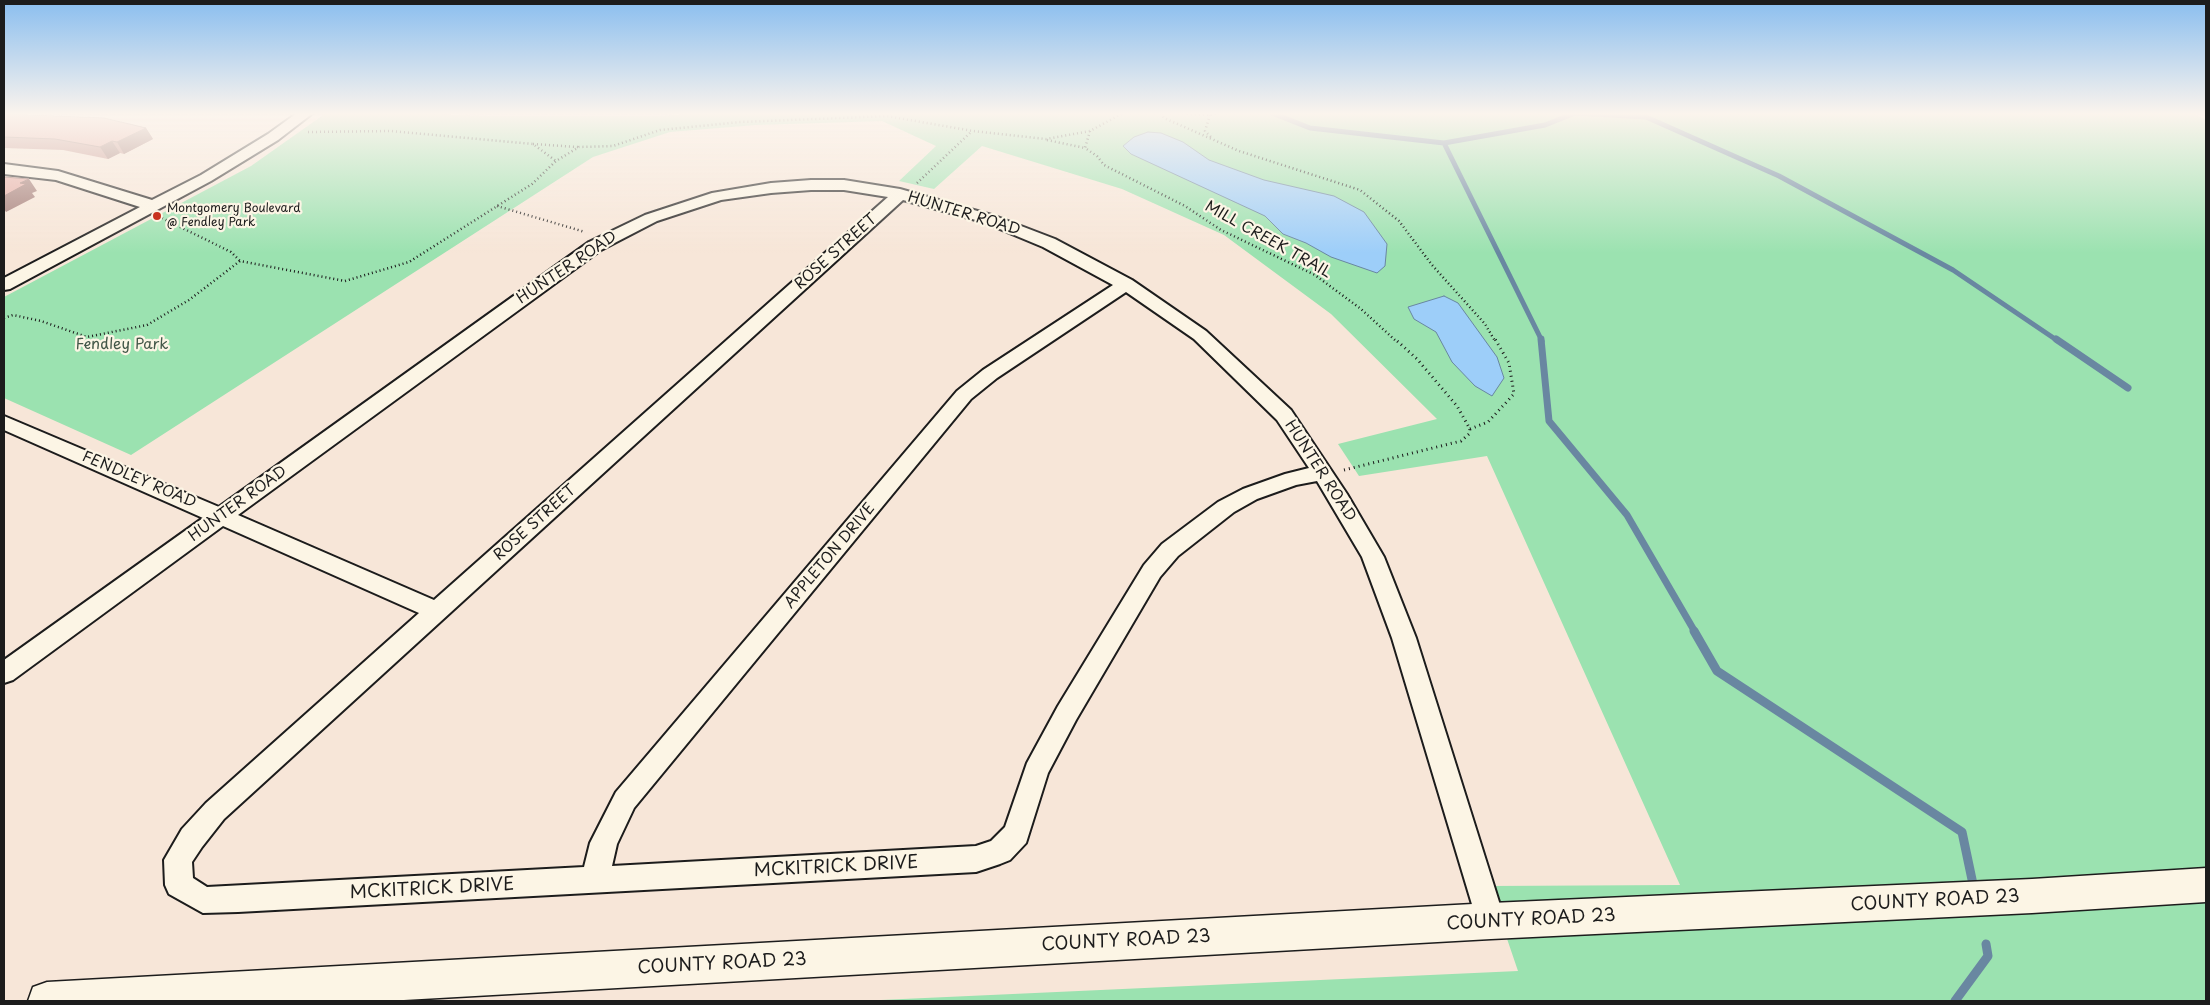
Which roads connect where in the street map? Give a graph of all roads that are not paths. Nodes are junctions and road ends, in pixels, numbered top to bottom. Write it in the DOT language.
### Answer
graph roads {
  1 [pos="236,160"];
  2 [pos="4,169"];
  3 [pos="908,190"];
  4 [pos="156,211"];
  5 [pos="1126,284"];
  6 [pos="4,285"];
  7 [pos="4,422"];
  8 [pos="1333,471"];
  9 [pos="221,516"];
  10 [pos="438,611"];
  11 [pos="4,674"];
  12 [pos="178,860"];
  13 [pos="595,881"];
  14 [pos="2206,885"];
  15 [pos="1491,921"];
  16 [pos="47,1001"];
  1 -- 4 [label="street"];
  2 -- 4 [label="street"];
  3 -- 5 [label="street, HUNTER ROAD"];
  3 -- 9 [label="street, HUNTER ROAD"];
  3 -- 10 [label="street, ROSE STREET"];
  4 -- 6 [label="street"];
  5 -- 8 [label="street, HUNTER ROAD"];
  5 -- 13 [label="street, APPLETON DRIVE"];
  7 -- 9 [label="street, FENDLEY ROAD"];
  8 -- 13 [label="street, MCKITRICK DRIVE"];
  8 -- 15 [label="street, HUNTER ROAD"];
  9 -- 10 [label="street, FENDLEY ROAD"];
  9 -- 11 [label="street, HUNTER ROAD"];
  10 -- 12 [label="street, ROSE STREET"];
  12 -- 13 [label="street, MCKITRICK DRIVE"];
  14 -- 15 [label="main road, COUNTY ROAD 23"];
  15 -- 16 [label="main road, COUNTY ROAD 23"];
}
